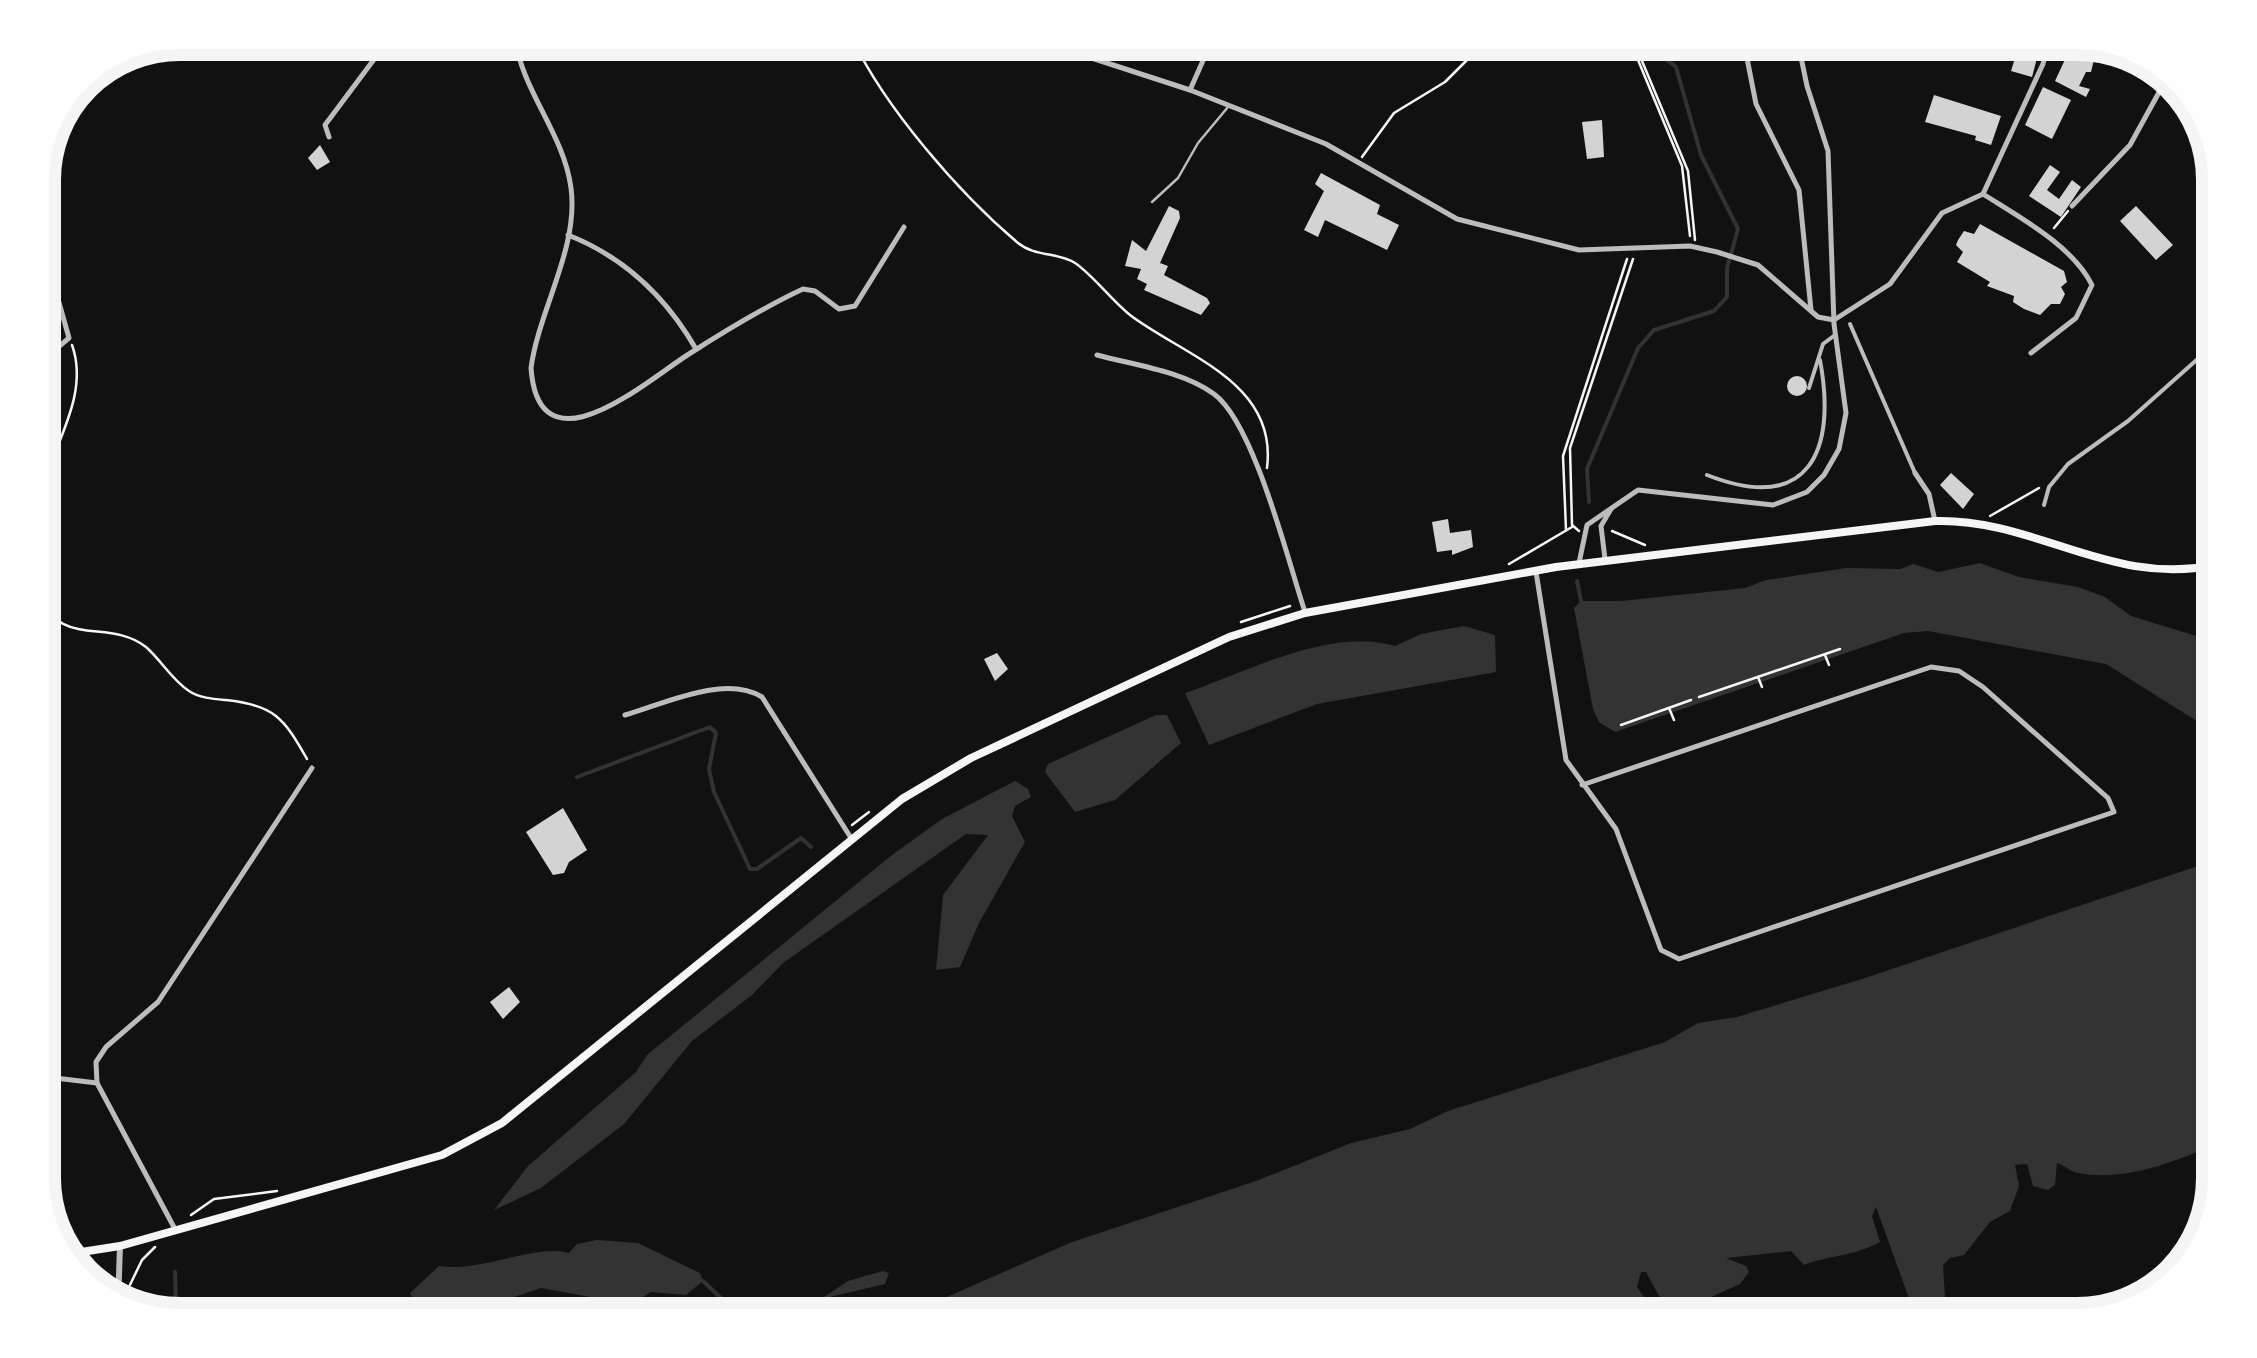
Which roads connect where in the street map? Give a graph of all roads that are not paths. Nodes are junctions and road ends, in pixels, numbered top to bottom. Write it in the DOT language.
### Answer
graph roads {
  1 [pos="377,55"];
  2 [pos="519,55"];
  3 [pos="1082,55"];
  4 [pos="1205,55"];
  5 [pos="1745,55"];
  6 [pos="1802,55"];
  7 [pos="2045,55"];
  8 [pos="2161,88"];
  9 [pos="1190,90"];
  10 [pos="1229,106"];
  11 [pos="328,137"];
  12 [pos="1983,194"];
  13 [pos="1152,202"];
  14 [pos="2072,206"];
  15 [pos="904,227"];
  16 [pos="568,235"];
  17 [pos="55,288"];
  18 [pos="1811,310"];
  19 [pos="1834,320"];
  20 [pos="1850,324"];
  21 [pos="1835,335"];
  22 [pos="55,350"];
  23 [pos="696,350"];
  24 [pos="2031,352"];
  25 [pos="1097,355"];
  26 [pos="2202,355"];
  27 [pos="1820,360"];
  28 [pos="1810,388"];
  29 [pos="1915,473"];
  30 [pos="1706,474"];
  31 [pos="1616,502"];
  32 [pos="2044,505"];
  33 [pos="1935,521"];
  34 [pos="1606,560"];
  35 [pos="1580,564"];
  36 [pos="2202,567"];
  37 [pos="1536,570"];
  38 [pos="1305,613"];
  39 [pos="625,715"];
  40 [pos="312,768"];
  41 [pos="1582,785"];
  42 [pos="852,838"];
  43 [pos="55,1078"];
  44 [pos="96,1083"];
  45 [pos="176,1230"];
  46 [pos="120,1246"];
  47 [pos="80,1252"];
  48 [pos="119,1287"];
  1 -- 11 [label="street"];
  2 -- 16 [label="street"];
  3 -- 9 [label="street"];
  4 -- 9 [label="street"];
  5 -- 18 [label="street"];
  6 -- 19 [label="street"];
  7 -- 12 [label="street"];
  8 -- 14 [label="street"];
  9 -- 10 [label="street"];
  10 -- 13 [label="lane"];
  10 -- 18 [label="street"];
  12 -- 19 [label="street"];
  12 -- 24 [label="street"];
  15 -- 23 [label="street"];
  16 -- 23 [label="street"];
  16 -- 23 [label="street"];
  17 -- 22 [label="street"];
  18 -- 19 [label="street"];
  19 -- 21 [label="street"];
  20 -- 29 [label="street"];
  21 -- 27 [label="street"];
  21 -- 31 [label="street"];
  25 -- 38 [label="street"];
  26 -- 32 [label="street"];
  27 -- 28 [label="street"];
  27 -- 30 [label="street"];
  29 -- 33 [label="street"];
  31 -- 34 [label="street"];
  31 -- 35 [label="street"];
  33 -- 34 [label="main road"];
  33 -- 36 [label="main road"];
  34 -- 35 [label="main road"];
  35 -- 37 [label="main road"];
  37 -- 38 [label="main road"];
  37 -- 41 [label="street"];
  38 -- 42 [label="main road"];
  39 -- 42 [label="street"];
  40 -- 44 [label="street"];
  41 -- 41 [label="street"];
  42 -- 45 [label="main road"];
  43 -- 44 [label="street"];
  44 -- 45 [label="street"];
  45 -- 46 [label="main road"];
  46 -- 47 [label="main road"];
  46 -- 48 [label="street"];
}
